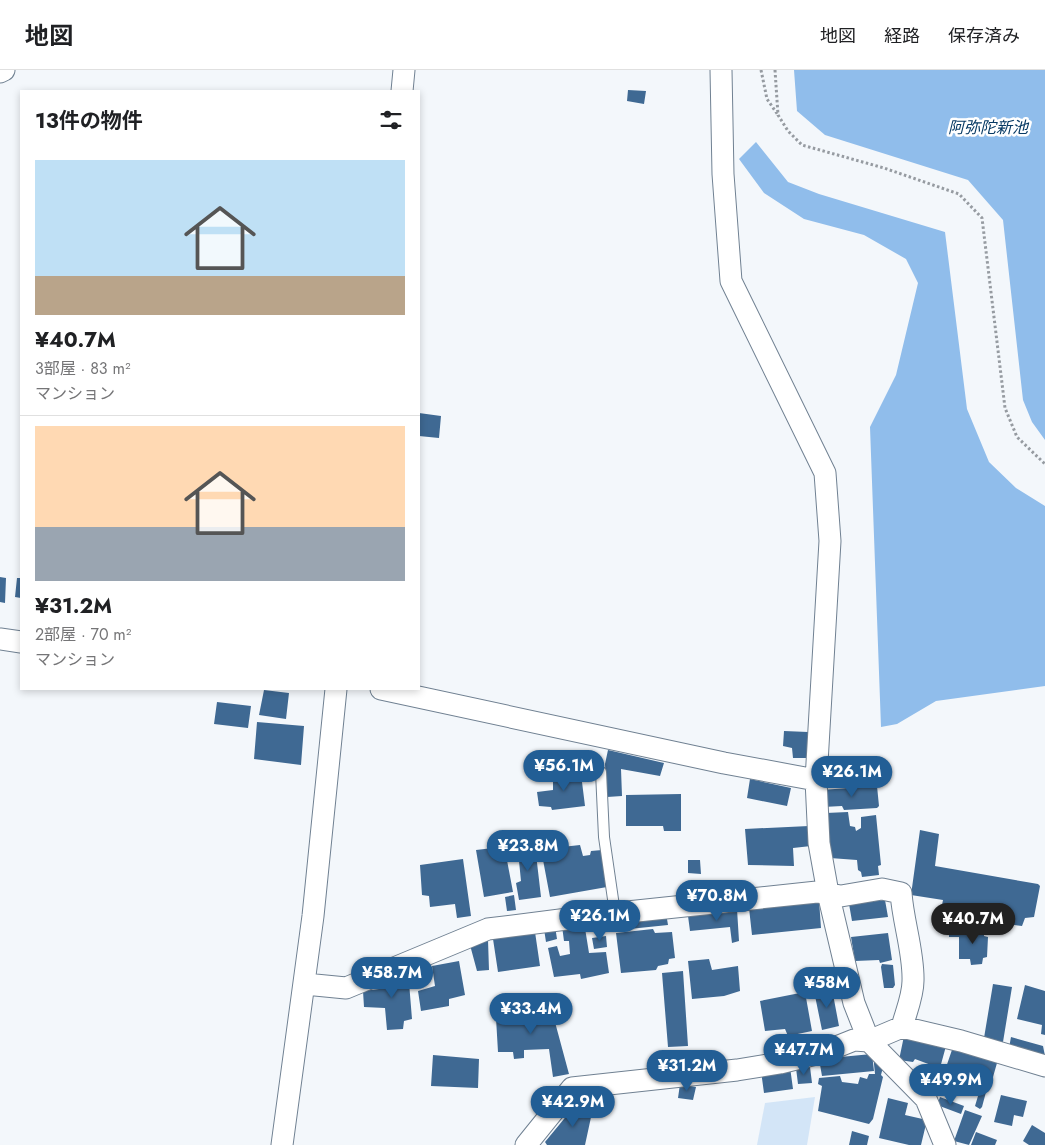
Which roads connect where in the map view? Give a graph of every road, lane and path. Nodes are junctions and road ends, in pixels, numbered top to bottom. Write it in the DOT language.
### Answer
graph roads {
  1 [pos="4,70"];
  2 [pos="404,70"];
  3 [pos="721,70"];
  4 [pos="761,70"];
  5 [pos="775,70"];
  6 [pos="0,72"];
  7 [pos="402,90"];
  8 [pos="778,115"];
  9 [pos="1045,464"];
  10 [pos="0,639"];
  11 [pos="20,642"];
  12 [pos="336,690"];
  13 [pos="386,690"];
  14 [pos="601,772"];
  15 [pos="816,780"];
  16 [pos="828,893"];
  17 [pos="615,913"];
  18 [pos="305,984"];
  19 [pos="902,1027"];
  20 [pos="869,1041"];
  21 [pos="1045,1066"];
  22 [pos="282,1145"];
  23 [pos="526,1145"];
  24 [pos="945,1145"];
  1 -- 6 [label="street"];
  2 -- 7 [label="street"];
  3 -- 15 [label="street"];
  4 -- 8 [label="path"];
  5 -- 8 [label="path"];
  8 -- 9 [label="path"];
  10 -- 11 [label="street"];
  12 -- 18 [label="street"];
  13 -- 15 [label="street"];
  14 -- 17 [label="lane"];
  15 -- 16 [label="street"];
  16 -- 17 [label="street"];
  16 -- 19 [label="street"];
  16 -- 20 [label="street"];
  17 -- 18 [label="street"];
  18 -- 22 [label="street"];
  19 -- 20 [label="street"];
  19 -- 21 [label="street"];
  20 -- 23 [label="street"];
  20 -- 24 [label="street"];
}
